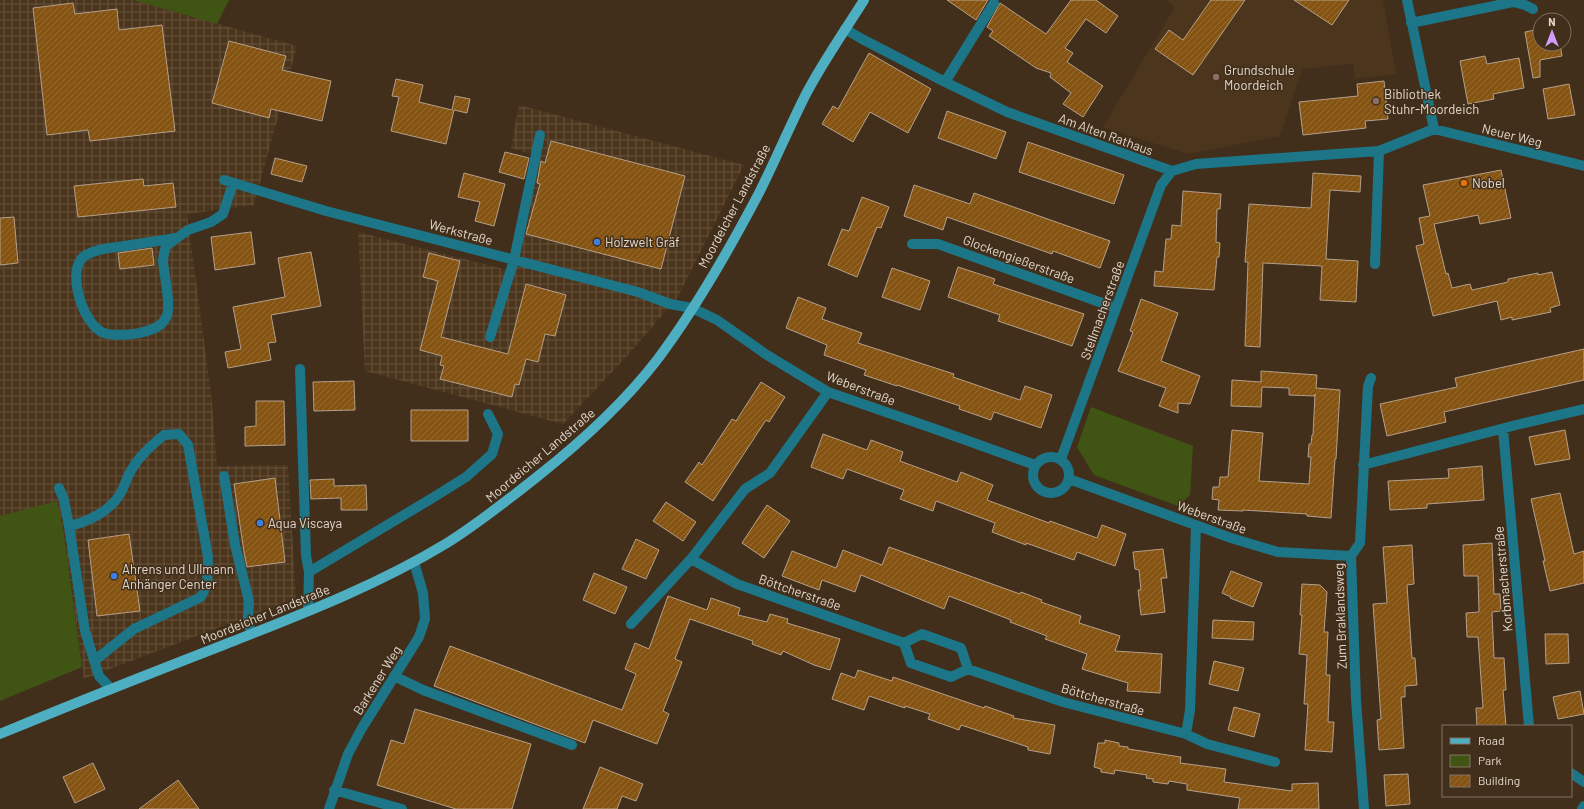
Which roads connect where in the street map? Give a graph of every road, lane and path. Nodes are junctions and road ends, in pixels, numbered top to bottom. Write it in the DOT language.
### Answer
graph roads {
  1 [pos="864,0"];
  2 [pos="1407,0"];
  3 [pos="994,3"];
  4 [pos="1532,9"];
  5 [pos="1411,23"];
  6 [pos="845,29"];
  7 [pos="945,82"];
  8 [pos="1434,129"];
  9 [pos="540,136"];
  10 [pos="1379,151"];
  11 [pos="1584,166"];
  12 [pos="1172,171"];
  13 [pos="176,238"];
  14 [pos="912,244"];
  15 [pos="514,260"];
  16 [pos="1375,264"];
  17 [pos="692,308"];
  18 [pos="1116,308"];
  19 [pos="490,337"];
  20 [pos="300,369"];
  21 [pos="1371,378"];
  22 [pos="828,392"];
  23 [pos="1584,409"];
  24 [pos="488,414"];
  25 [pos="1503,429"];
  26 [pos="1061,459"];
  27 [pos="1035,465"];
  28 [pos="1364,465"];
  29 [pos="224,476"];
  30 [pos="1069,479"];
  31 [pos="59,488"];
  32 [pos="1196,525"];
  33 [pos="69,526"];
  34 [pos="1351,556"];
  35 [pos="691,559"];
  36 [pos="414,562"];
  37 [pos="309,572"];
  38 [pos="308,611"];
  39 [pos="631,624"];
  40 [pos="252,634"];
  41 [pos="904,643"];
  42 [pos="94,661"];
  43 [pos="968,669"];
  44 [pos="394,676"];
  45 [pos="111,689"];
  46 [pos="1530,725"];
  47 [pos="0,734"];
  48 [pos="1186,734"];
  49 [pos="572,745"];
  50 [pos="1275,762"];
  51 [pos="1572,774"];
  52 [pos="1584,782"];
  53 [pos="334,790"];
  54 [pos="1584,806"];
  55 [pos="329,809"];
  56 [pos="402,809"];
  57 [pos="1364,809"];
  58 [pos="1582,809"];
  1 -- 6 [label="main road, Moordeicher Landstraße"];
  2 -- 5 [label="street"];
  3 -- 7 [label="street"];
  4 -- 5 [label="street"];
  5 -- 8 [label="street"];
  6 -- 7 [label="street, Am Alten Rathaus"];
  6 -- 17 [label="main road, Moordeicher Landstraße"];
  7 -- 12 [label="street, Am Alten Rathaus"];
  8 -- 10 [label="street"];
  8 -- 11 [label="street, Neuer Weg"];
  9 -- 15 [label="street"];
  10 -- 12 [label="street"];
  10 -- 16 [label="street"];
  12 -- 18 [label="street, Stellmacherstraße"];
  13 -- 13 [label="street"];
  13 -- 15 [label="street, Werkstraße"];
  14 -- 18 [label="street, Glockengießerstraße"];
  15 -- 17 [label="street, Werkstraße"];
  15 -- 19 [label="street"];
  17 -- 22 [label="street, Weberstraße"];
  17 -- 36 [label="main road, Moordeicher Landstraße"];
  18 -- 26 [label="street, Stellmacherstraße"];
  20 -- 37 [label="street"];
  21 -- 28 [label="street, Zum Braklandsweg"];
  22 -- 27 [label="street, Weberstraße"];
  22 -- 35 [label="street"];
  23 -- 25 [label="street"];
  24 -- 37 [label="street"];
  25 -- 28 [label="street"];
  25 -- 46 [label="street, Korbmacherstraße"];
  26 -- 27 [label="street"];
  26 -- 30 [label="street"];
  27 -- 30 [label="street"];
  28 -- 34 [label="street, Zum Braklandsweg"];
  29 -- 40 [label="street"];
  30 -- 32 [label="street, Weberstraße"];
  31 -- 33 [label="street"];
  32 -- 34 [label="street, Weberstraße"];
  32 -- 48 [label="street"];
  33 -- 42 [label="street"];
  33 -- 42 [label="street"];
  34 -- 57 [label="street, Zum Braklandsweg"];
  35 -- 39 [label="street"];
  35 -- 41 [label="street, Böttcherstraße"];
  36 -- 38 [label="main road, Moordeicher Landstraße"];
  36 -- 44 [label="street, Barkener Weg"];
  37 -- 38 [label="street"];
  38 -- 40 [label="main road, Moordeicher Landstraße"];
  40 -- 45 [label="main road, Moordeicher Landstraße"];
  41 -- 43 [label="street"];
  41 -- 43 [label="street"];
  42 -- 45 [label="street"];
  43 -- 48 [label="street, Böttcherstraße"];
  44 -- 49 [label="street"];
  44 -- 53 [label="street, Barkener Weg"];
  45 -- 47 [label="main road, Moordeicher Landstraße"];
  48 -- 50 [label="street, Böttcherstraße"];
  51 -- 52 [label="street"];
  53 -- 55 [label="street, Barkener Weg"];
  53 -- 56 [label="street"];
  54 -- 58 [label="street"];
}
